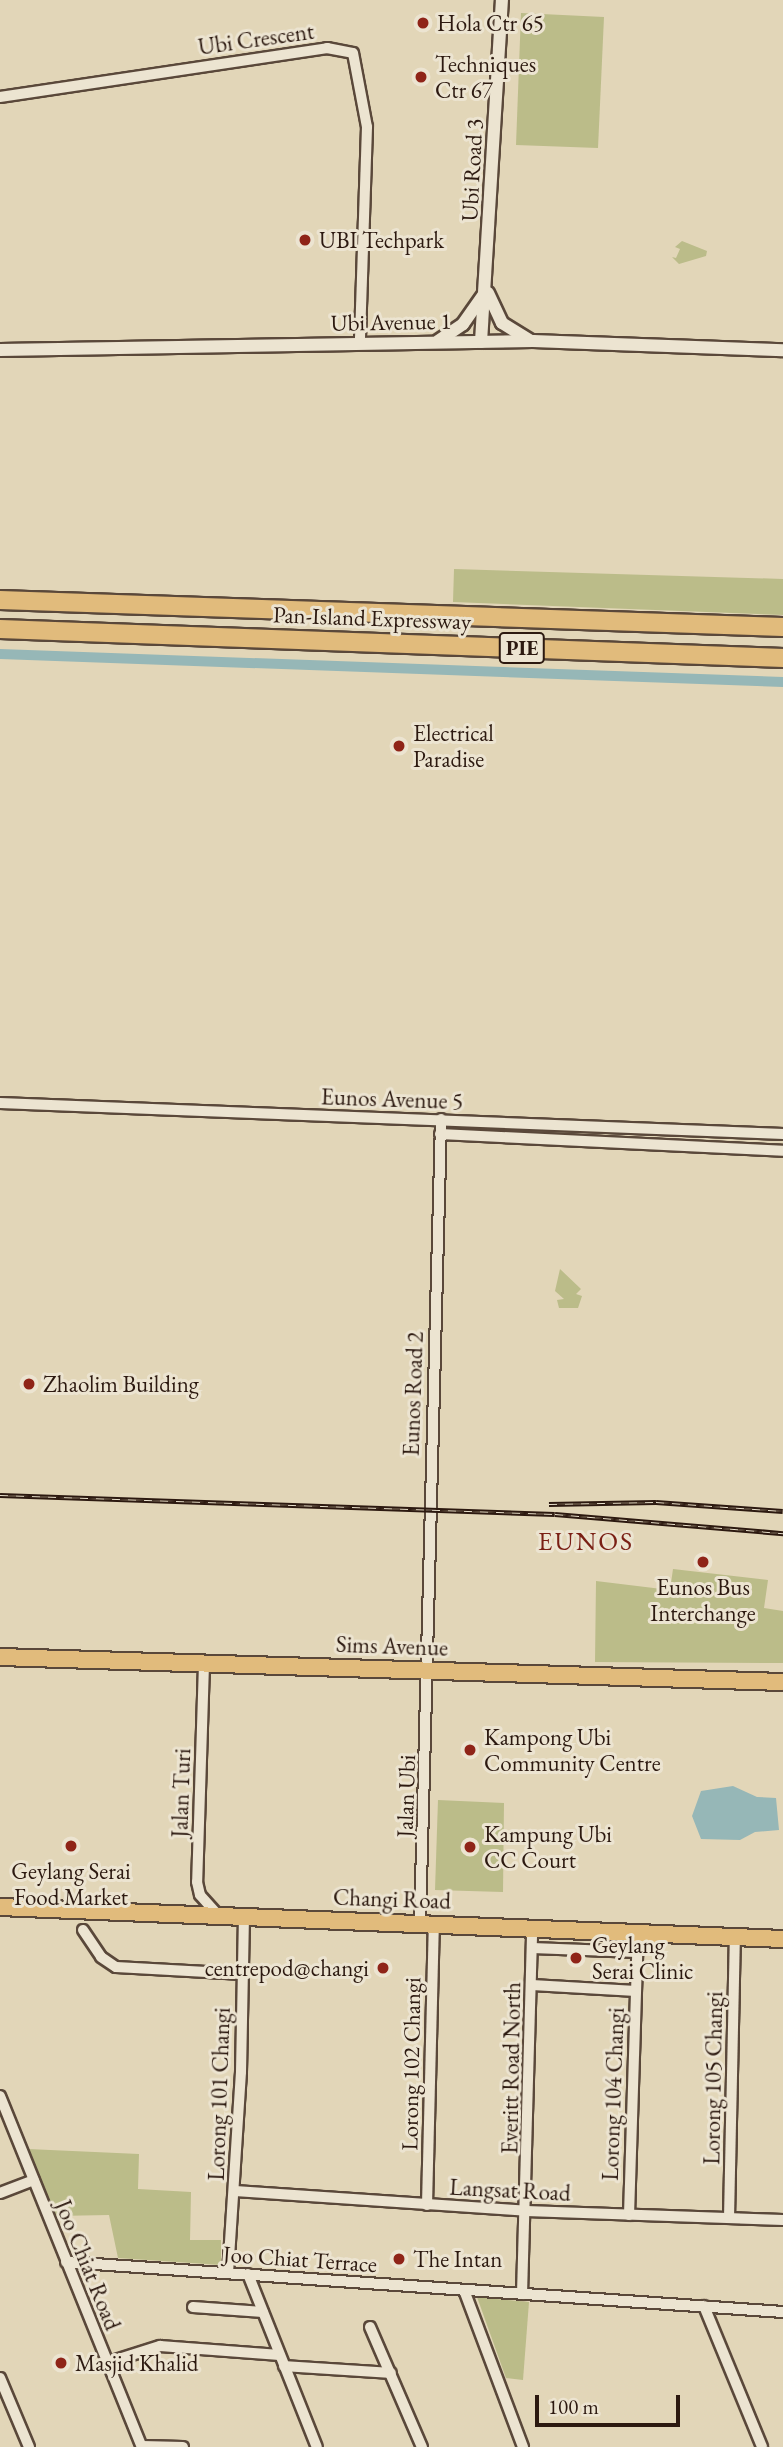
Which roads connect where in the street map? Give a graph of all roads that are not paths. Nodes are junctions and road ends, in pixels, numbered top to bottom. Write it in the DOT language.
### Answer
graph roads {
  1 [pos="502,0"];
  2 [pos="0,97"];
  3 [pos="487,289"];
  4 [pos="533,341"];
  5 [pos="434,342"];
  6 [pos="481,342"];
  7 [pos="360,343"];
  8 [pos="0,350"];
  9 [pos="783,350"];
  10 [pos="0,600"];
  11 [pos="783,627"];
  12 [pos="0,629"];
  13 [pos="783,657"];
  14 [pos="0,1103"];
  15 [pos="441,1119"];
  16 [pos="440,1134"];
  17 [pos="783,1134"];
  18 [pos="783,1151"];
  19 [pos="0,1657"];
  20 [pos="204,1664"];
  21 [pos="430,1670"];
  22 [pos="783,1682"];
  23 [pos="2,1908"];
  24 [pos="219,1916"];
  25 [pos="244,1917"];
  26 [pos="427,1923"];
  27 [pos="532,1928"];
  28 [pos="83,1930"];
  29 [pos="638,1933"];
  30 [pos="735,1938"];
  31 [pos="783,1939"];
  32 [pos="532,1948"];
  33 [pos="637,1952"];
  34 [pos="243,1974"];
  35 [pos="532,1986"];
  36 [pos="636,1991"];
  37 [pos="0,2096"];
  38 [pos="34,2180"];
  39 [pos="235,2191"];
  40 [pos="0,2193"];
  41 [pos="427,2205"];
  42 [pos="526,2211"];
  43 [pos="629,2215"];
  44 [pos="729,2218"];
  45 [pos="783,2220"];
  46 [pos="66,2262"];
  47 [pos="229,2273"];
  48 [pos="248,2274"];
  49 [pos="464,2290"];
  50 [pos="522,2294"];
  51 [pos="704,2306"];
  52 [pos="193,2307"];
  53 [pos="263,2312"];
  54 [pos="783,2312"];
  55 [pos="370,2326"];
  56 [pos="280,2355"];
  57 [pos="106,2363"];
  58 [pos="284,2366"];
  59 [pos="391,2373"];
  60 [pos="0,2378"];
  61 [pos="142,2446"];
  62 [pos="29,2447"];
  63 [pos="183,2447"];
  64 [pos="317,2447"];
  65 [pos="422,2447"];
  66 [pos="523,2447"];
  67 [pos="762,2447"];
  1 -- 3 [label="street, Ubi Road 3"];
  2 -- 7 [label="street, Ubi Crescent"];
  3 -- 4 [label="street"];
  3 -- 5 [label="street"];
  3 -- 6 [label="street, Ubi Road 3"];
  4 -- 6 [label="street, Ubi Avenue 1"];
  4 -- 9 [label="street, Ubi Avenue 1"];
  5 -- 6 [label="street, Ubi Avenue 1"];
  5 -- 7 [label="street, Ubi Avenue 1"];
  7 -- 8 [label="street, Ubi Avenue 1"];
  10 -- 11 [label="highway, Pan-Island Expressway / PIE"];
  12 -- 13 [label="highway, Pan-Island Expressway / PIE"];
  14 -- 15 [label="street, Eunos Avenue 5"];
  15 -- 16 [label="street, Eunos Road 2"];
  15 -- 17 [label="street, Eunos Avenue 5"];
  16 -- 18 [label="street, Eunos Avenue 5"];
  16 -- 21 [label="street, Eunos Road 2"];
  19 -- 20 [label="main road, Sims Avenue"];
  20 -- 21 [label="main road, Sims Avenue"];
  20 -- 24 [label="street, Jalan Turi"];
  21 -- 22 [label="main road, Sims Avenue"];
  21 -- 26 [label="street, Jalan Ubi"];
  23 -- 24 [label="main road, Changi Road"];
  24 -- 25 [label="main road, Changi Road"];
  25 -- 26 [label="main road, Changi Road"];
  25 -- 34 [label="street, Lorong 101 Changi"];
  26 -- 27 [label="main road, Changi Road"];
  26 -- 41 [label="street, Lorong 102 Changi"];
  27 -- 29 [label="main road, Changi Road"];
  27 -- 32 [label="street, Everitt Road North"];
  28 -- 34 [label="street"];
  29 -- 30 [label="main road, Changi Road"];
  29 -- 33 [label="street, Lorong 104 Changi"];
  30 -- 31 [label="main road, Changi Road"];
  30 -- 44 [label="street, Lorong 105 Changi"];
  32 -- 33 [label="street"];
  32 -- 35 [label="street, Everitt Road North"];
  33 -- 36 [label="street, Lorong 104 Changi"];
  34 -- 39 [label="street, Lorong 101 Changi"];
  35 -- 36 [label="street"];
  35 -- 42 [label="street, Everitt Road North"];
  36 -- 43 [label="street, Lorong 104 Changi"];
  37 -- 38 [label="street, Joo Chiat Road"];
  38 -- 40 [label="street"];
  38 -- 46 [label="street, Joo Chiat Road"];
  39 -- 41 [label="street, Langsat Road"];
  39 -- 47 [label="street, Lorong 101 Changi"];
  41 -- 42 [label="street, Langsat Road"];
  42 -- 43 [label="street, Langsat Road"];
  42 -- 50 [label="street, Everitt Road North"];
  43 -- 44 [label="street, Langsat Road"];
  44 -- 45 [label="street, Langsat Road"];
  46 -- 47 [label="street, Joo Chiat Terrace"];
  46 -- 57 [label="street, Joo Chiat Road"];
  47 -- 48 [label="street, Joo Chiat Terrace"];
  48 -- 49 [label="street, Joo Chiat Terrace"];
  48 -- 53 [label="street"];
  49 -- 50 [label="street, Joo Chiat Terrace"];
  49 -- 66 [label="street"];
  50 -- 51 [label="street, Joo Chiat Terrace"];
  51 -- 54 [label="street, Joo Chiat Terrace"];
  51 -- 67 [label="street"];
  52 -- 53 [label="street"];
  53 -- 56 [label="street"];
  55 -- 59 [label="street"];
  56 -- 57 [label="street"];
  56 -- 58 [label="street"];
  57 -- 61 [label="street, Joo Chiat Road"];
  58 -- 59 [label="street"];
  58 -- 64 [label="street"];
  59 -- 65 [label="street"];
  60 -- 62 [label="street"];
  61 -- 63 [label="street"];
}
